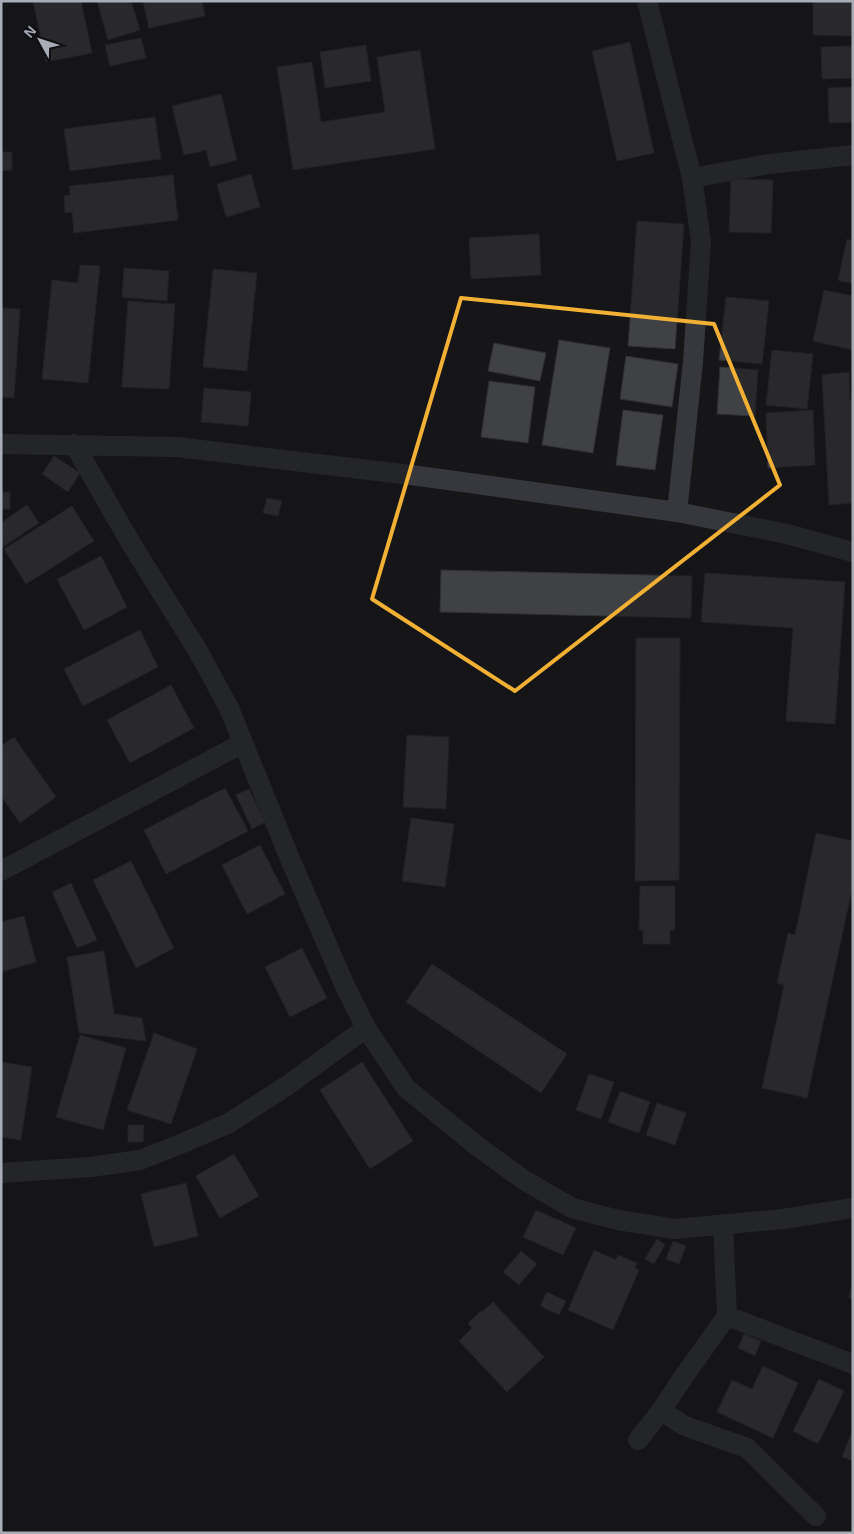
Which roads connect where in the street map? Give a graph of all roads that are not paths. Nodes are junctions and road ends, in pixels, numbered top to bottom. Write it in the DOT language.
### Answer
graph roads {
  1 [pos="646,1"];
  2 [pos="853,156"];
  3 [pos="692,178"];
  4 [pos="1,444"];
  5 [pos="74,444"];
  6 [pos="677,512"];
  7 [pos="853,552"];
  8 [pos="243,743"];
  9 [pos="1,871"];
  10 [pos="366,1028"];
  11 [pos="1,1174"];
  12 [pos="853,1208"];
  13 [pos="724,1224"];
  14 [pos="727,1316"];
  15 [pos="853,1364"];
  16 [pos="661,1411"];
  17 [pos="638,1440"];
  18 [pos="816,1516"];
  1 -- 3 [label="street"];
  2 -- 3 [label="street"];
  3 -- 6 [label="street"];
  4 -- 5 [label="street"];
  5 -- 6 [label="street"];
  5 -- 8 [label="street"];
  6 -- 7 [label="street"];
  8 -- 9 [label="street"];
  8 -- 10 [label="street"];
  10 -- 11 [label="street"];
  10 -- 13 [label="street"];
  12 -- 13 [label="street"];
  13 -- 14 [label="street"];
  14 -- 15 [label="street"];
  14 -- 16 [label="street"];
  16 -- 17 [label="street"];
  16 -- 18 [label="street"];
}
